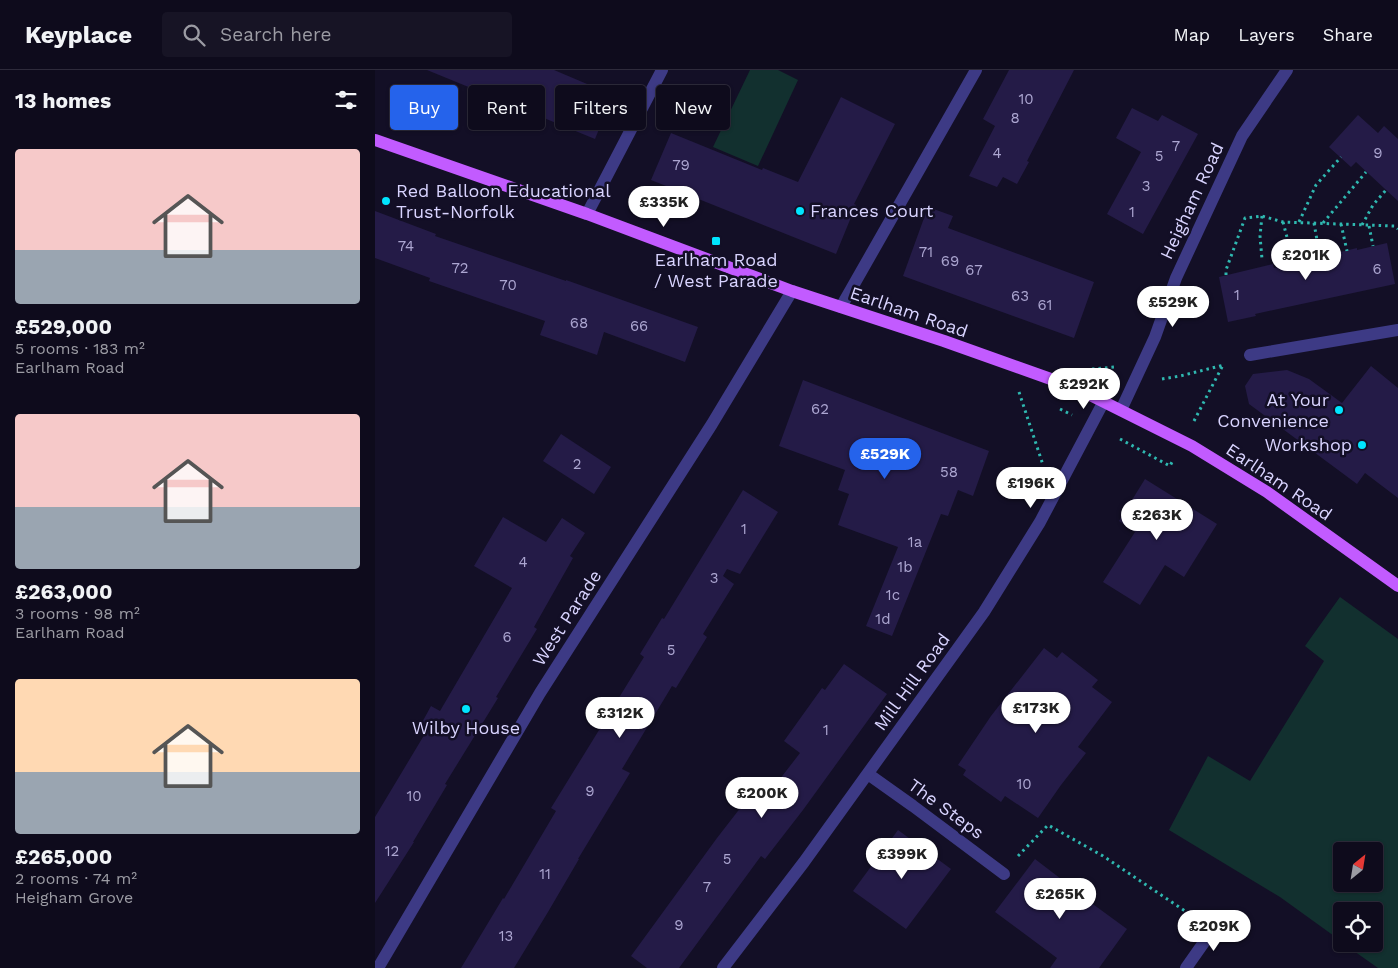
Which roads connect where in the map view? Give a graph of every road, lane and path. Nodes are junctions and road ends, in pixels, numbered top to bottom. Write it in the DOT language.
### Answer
graph roads {
  1 [pos="663,70"];
  2 [pos="976,70"];
  3 [pos="1287,70"];
  4 [pos="375,140"];
  5 [pos="1341,157"];
  6 [pos="1366,172"];
  7 [pos="1386,190"];
  8 [pos="587,214"];
  9 [pos="1262,216"];
  10 [pos="1283,222"];
  11 [pos="1299,222"];
  12 [pos="1398,222"];
  13 [pos="1314,223"];
  14 [pos="1322,224"];
  15 [pos="1341,224"];
  16 [pos="1362,225"];
  17 [pos="1369,226"];
  18 [pos="1397,228"];
  19 [pos="1373,246"];
  20 [pos="1347,251"];
  21 [pos="1320,257"];
  22 [pos="1262,259"];
  23 [pos="1293,264"];
  24 [pos="1227,275"];
  25 [pos="792,291"];
  26 [pos="841,307"];
  27 [pos="1398,330"];
  28 [pos="1250,355"];
  29 [pos="1223,365"];
  30 [pos="1018,390"];
  31 [pos="1104,401"];
  32 [pos="1121,410"];
  33 [pos="1183,442"];
  34 [pos="1054,496"];
  35 [pos="1398,586"];
  36 [pos="867,774"];
  37 [pos="1004,874"];
  38 [pos="1216,925"];
  39 [pos="378,968"];
  40 [pos="723,968"];
  41 [pos="1187,968"];
  1 -- 8 [label="street"];
  2 -- 26 [label="street"];
  3 -- 32 [label="street, Heigham Road"];
  4 -- 8 [label="main road, Earlham Road"];
  5 -- 11 [label="path"];
  6 -- 14 [label="path"];
  7 -- 16 [label="path"];
  8 -- 25 [label="main road, Earlham Road"];
  9 -- 10 [label="path"];
  9 -- 22 [label="path"];
  9 -- 24 [label="path"];
  10 -- 11 [label="path"];
  10 -- 23 [label="path"];
  11 -- 13 [label="path"];
  12 -- 18 [label="path"];
  13 -- 14 [label="path"];
  13 -- 21 [label="path"];
  14 -- 15 [label="path"];
  15 -- 16 [label="path"];
  15 -- 20 [label="path"];
  16 -- 17 [label="path"];
  17 -- 18 [label="path"];
  17 -- 19 [label="path"];
  25 -- 26 [label="main road, Earlham Road"];
  25 -- 39 [label="street, West Parade"];
  26 -- 31 [label="main road, Earlham Road"];
  27 -- 28 [label="street"];
  29 -- 33 [label="path"];
  30 -- 34 [label="path"];
  31 -- 32 [label="main road, Earlham Road"];
  31 -- 34 [label="street, Mill Hill Road"];
  32 -- 33 [label="main road, Earlham Road"];
  33 -- 35 [label="main road, Earlham Road"];
  34 -- 36 [label="street, Mill Hill Road"];
  36 -- 37 [label="street, The Steps"];
  36 -- 40 [label="street, Mill Hill Road"];
  37 -- 38 [label="path"];
  38 -- 41 [label="street"];
}
